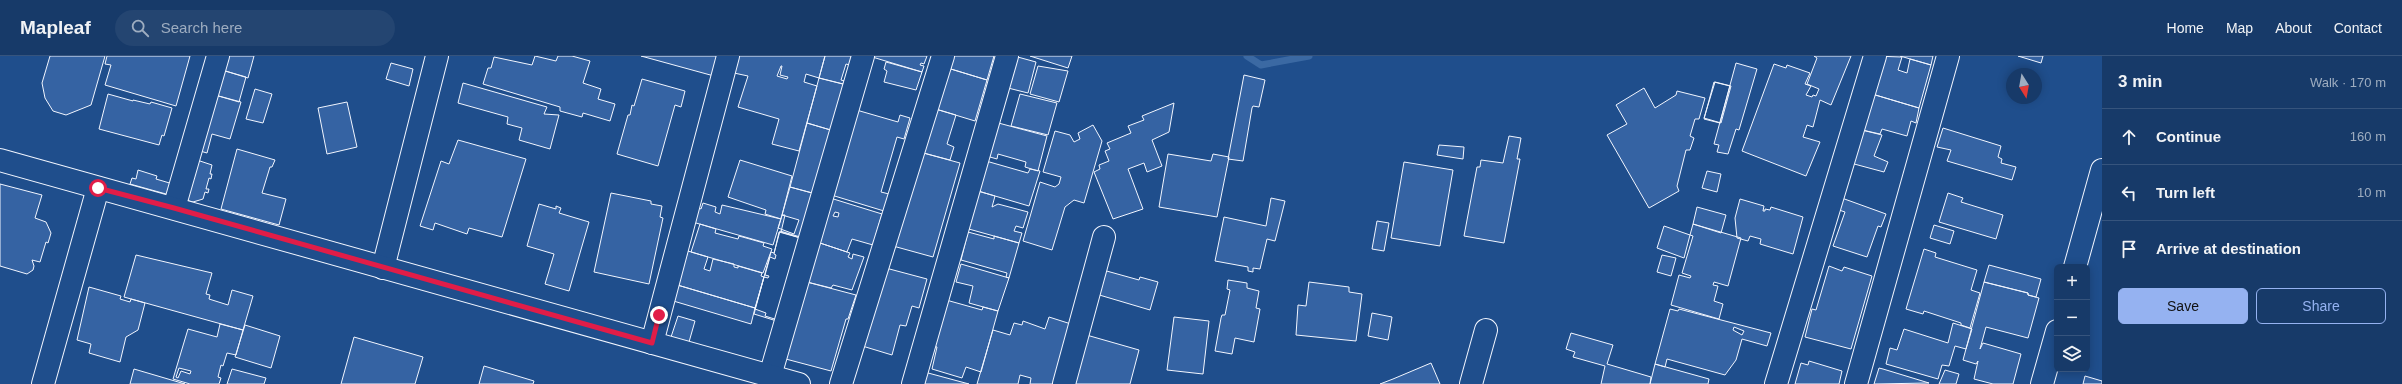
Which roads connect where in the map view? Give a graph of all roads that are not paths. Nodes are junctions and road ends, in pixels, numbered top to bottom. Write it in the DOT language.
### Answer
graph roads {
  1 [pos="218,56"];
  2 [pos="437,56"];
  3 [pos="728,56"];
  4 [pos="863,56"];
  5 [pos="943,56"];
  6 [pos="1007,56"];
  7 [pos="1875,56"];
  8 [pos="1948,56"];
  9 [pos="0,160"];
  10 [pos="2102,170"];
  11 [pos="98,188"];
  12 [pos="174,208"];
  13 [pos="1104,237"];
  14 [pos="2076,264"];
  15 [pos="382,268"];
  16 [pos="1486,330"];
  17 [pos="2056,336"];
  18 [pos="652,343"];
  19 [pos="770,376"];
  20 [pos="43,384"];
  21 [pos="799,384"];
  22 [pos="841,384"];
  23 [pos="913,384"];
  24 [pos="1064,384"];
  25 [pos="1471,384"];
  26 [pos="1776,384"];
  27 [pos="1856,384"];
  28 [pos="2042,384"];
  1 -- 12 [label="street"];
  2 -- 15 [label="street"];
  3 -- 18 [label="street"];
  4 -- 19 [label="street"];
  5 -- 22 [label="street"];
  6 -- 23 [label="street"];
  7 -- 26 [label="street"];
  8 -- 27 [label="street"];
  9 -- 11 [label="street"];
  10 -- 14 [label="street"];
  11 -- 12 [label="street"];
  11 -- 20 [label="street"];
  12 -- 15 [label="street"];
  13 -- 24 [label="street"];
  15 -- 18 [label="street"];
  16 -- 25 [label="street"];
  17 -- 28 [label="street"];
  18 -- 19 [label="street"];
  19 -- 21 [label="street"];
}
